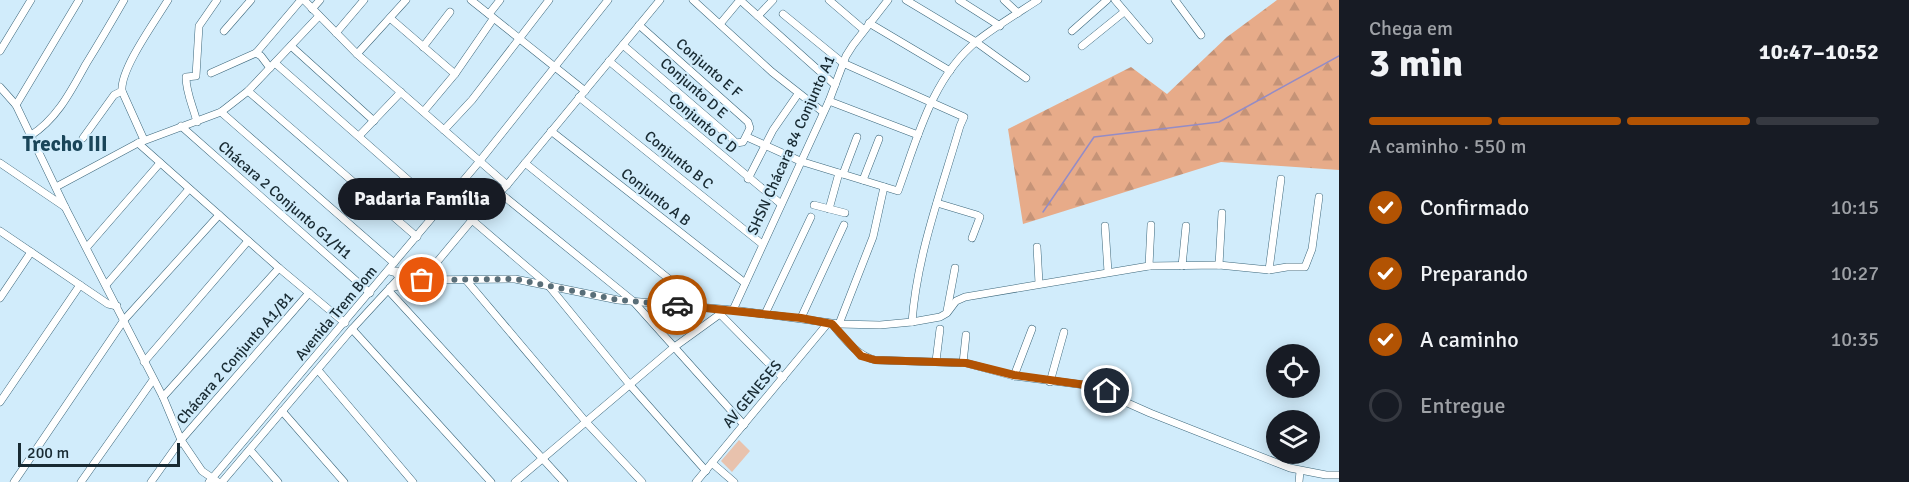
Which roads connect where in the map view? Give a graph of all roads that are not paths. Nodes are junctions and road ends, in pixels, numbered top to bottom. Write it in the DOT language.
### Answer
graph roads {
  1 [pos="31,0"];
  2 [pos="79,0"];
  3 [pos="124,0"];
  4 [pos="168,0"];
  5 [pos="217,0"];
  6 [pos="251,0"];
  7 [pos="303,0"];
  8 [pos="320,0"];
  9 [pos="364,0"];
  10 [pos="406,0"];
  11 [pos="471,0"];
  12 [pos="500,0"];
  13 [pos="549,0"];
  14 [pos="608,0"];
  15 [pos="660,0"];
  16 [pos="693,0"];
  17 [pos="740,0"];
  18 [pos="773,0"];
  19 [pos="829,0"];
  20 [pos="888,0"];
  21 [pos="906,0"];
  22 [pos="959,0"];
  23 [pos="1004,0"];
  24 [pos="1038,0"];
  25 [pos="1107,0"];
  26 [pos="1115,0"];
  27 [pos="1175,0"];
  28 [pos="312,9"];
  29 [pos="450,12"];
  30 [pos="1124,12"];
  31 [pos="1018,13"];
  32 [pos="783,14"];
  33 [pos="319,16"];
  34 [pos="758,16"];
  35 [pos="491,17"];
  36 [pos="390,18"];
  37 [pos="869,23"];
  38 [pos="720,24"];
  39 [pos="639,25"];
  40 [pos="1000,26"];
  41 [pos="864,30"];
  42 [pos="224,31"];
  43 [pos="1072,31"];
  44 [pos="336,33"];
  45 [pos="1201,35"];
  46 [pos="518,38"];
  47 [pos="1149,40"];
  48 [pos="976,42"];
  49 [pos="623,45"];
  50 [pos="291,46"];
  51 [pos="1082,46"];
  52 [pos="423,47"];
  53 [pos="0,51"];
  54 [pos="256,53"];
  55 [pos="357,54"];
  56 [pos="609,62"];
  57 [pos="843,63"];
  58 [pos="272,66"];
  59 [pos="557,67"];
  60 [pos="950,71"];
  61 [pos="211,73"];
  62 [pos="455,74"];
  63 [pos="1026,78"];
  64 [pos="835,85"];
  65 [pos="1,88"];
  66 [pos="122,91"];
  67 [pos="248,91"];
  68 [pos="585,91"];
  69 [pos="401,92"];
  70 [pos="798,94"];
  71 [pos="579,98"];
  72 [pos="829,101"];
  73 [pos="931,101"];
  74 [pos="16,105"];
  75 [pos="424,111"];
  76 [pos="221,112"];
  77 [pos="824,112"];
  78 [pos="374,121"];
  79 [pos="197,122"];
  80 [pos="181,126"];
  81 [pos="444,130"];
  82 [pos="551,131"];
  83 [pos="918,135"];
  84 [pos="30,136"];
  85 [pos="359,136"];
  86 [pos="747,137"];
  87 [pos="857,137"];
  88 [pos="83,138"];
  89 [pos="879,139"];
  90 [pos="141,141"];
  91 [pos="766,146"];
  92 [pos="800,161"];
  93 [pos="479,162"];
  94 [pos="0,163"];
  95 [pos="525,163"];
  96 [pos="160,164"];
  97 [pos="841,174"];
  98 [pos="748,179"];
  99 [pos="1281,179"];
  100 [pos="863,180"];
  101 [pos="507,185"];
  102 [pos="56,187"];
  103 [pos="884,187"];
  104 [pos="189,189"];
  105 [pos="500,193"];
  106 [pos="1319,197"];
  107 [pos="937,203"];
  108 [pos="781,204"];
  109 [pos="814,205"];
  110 [pos="65,207"];
  111 [pos="440,208"];
  112 [pos="829,209"];
  113 [pos="845,213"];
  114 [pos="1222,213"];
  115 [pos="219,215"];
  116 [pos="811,216"];
  117 [pos="472,220"];
  118 [pos="844,225"];
  119 [pos="1151,225"];
  120 [pos="1106,226"];
  121 [pos="1186,226"];
  122 [pos="0,231"];
  123 [pos="417,237"];
  124 [pos="972,238"];
  125 [pos="248,241"];
  126 [pos="762,244"];
  127 [pos="87,247"];
  128 [pos="1036,247"];
  129 [pos="31,252"];
  130 [pos="1219,265"];
  131 [pos="1149,266"];
  132 [pos="1182,266"];
  133 [pos="279,268"];
  134 [pos="392,268"];
  135 [pos="955,268"];
  136 [pos="1269,270"];
  137 [pos="1108,272"];
  138 [pos="422,280"];
  139 [pos="466,280"];
  140 [pos="745,283"];
  141 [pos="1039,284"];
  142 [pos="80,285"];
  143 [pos="106,285"];
  144 [pos="548,285"];
  145 [pos="389,290"];
  146 [pos="309,293"];
  147 [pos="370,293"];
  148 [pos="0,298"];
  149 [pos="633,301"];
  150 [pos="117,306"];
  151 [pos="705,308"];
  152 [pos="733,310"];
  153 [pos="720,311"];
  154 [pos="947,313"];
  155 [pos="765,314"];
  156 [pos="801,318"];
  157 [pos="124,320"];
  158 [pos="345,322"];
  159 [pos="912,322"];
  160 [pos="833,324"];
  161 [pos="352,328"];
  162 [pos="940,329"];
  163 [pos="1032,329"];
  164 [pos="1064,332"];
  165 [pos="966,335"];
  166 [pos="673,348"];
  167 [pos="936,361"];
  168 [pos="144,362"];
  169 [pos="963,363"];
  170 [pos="318,370"];
  171 [pos="1014,375"];
  172 [pos="783,378"];
  173 [pos="153,380"];
  174 [pos="1050,382"];
  175 [pos="630,385"];
  176 [pos="163,397"];
  177 [pos="0,402"];
  178 [pos="282,411"];
  179 [pos="586,422"];
  180 [pos="744,425"];
  181 [pos="181,440"];
  182 [pos="250,450"];
  183 [pos="543,459"];
  184 [pos="712,463"];
  185 [pos="706,471"];
  186 [pos="1300,471"];
  187 [pos="1339,475"];
  188 [pos="215,481"];
  189 [pos="1299,481"];
  190 [pos="14,482"];
  191 [pos="81,482"];
  192 [pos="151,482"];
  193 [pos="279,482"];
  194 [pos="344,482"];
  195 [pos="414,482"];
  196 [pos="491,482"];
  197 [pos="515,482"];
  198 [pos="564,482"];
  199 [pos="642,482"];
  200 [pos="696,482"];
  201 [pos="734,482"];
  202 [pos="1307,482"];
  1 -- 53 [label="street"];
  2 -- 74 [label="street"];
  3 -- 84 [label="street"];
  4 -- 66 [label="street"];
  5 -- 79 [label="street"];
  6 -- 42 [label="street"];
  7 -- 28 [label="street"];
  7 -- 54 [label="street"];
  8 -- 28 [label="street"];
  9 -- 44 [label="street"];
  10 -- 36 [label="street"];
  11 -- 35 [label="street"];
  12 -- 35 [label="street"];
  13 -- 46 [label="street"];
  14 -- 59 [label="street"];
  15 -- 39 [label="street"];
  16 -- 38 [label="street"];
  17 -- 34 [label="street"];
  17 -- 38 [label="street"];
  18 -- 34 [label="street"];
  19 -- 41 [label="street"];
  20 -- 37 [label="street, SHSN Chácara 84 Conjunto A1"];
  21 -- 48 [label="street"];
  22 -- 40 [label="street"];
  23 -- 31 [label="street"];
  24 -- 31 [label="street"];
  25 -- 43 [label="street"];
  26 -- 30 [label="street"];
  27 -- 45 [label="street"];
  28 -- 33 [label="street"];
  29 -- 52 [label="street"];
  30 -- 47 [label="street"];
  30 -- 51 [label="street"];
  31 -- 40 [label="street"];
  32 -- 57 [label="street"];
  33 -- 44 [label="street"];
  33 -- 50 [label="street"];
  34 -- 64 [label="street"];
  35 -- 46 [label="street"];
  35 -- 62 [label="street"];
  36 -- 52 [label="street"];
  36 -- 55 [label="street"];
  37 -- 41 [label="street, SHSN Chácara 84 Conjunto A1"];
  37 -- 60 [label="street"];
  38 -- 70 [label="street"];
  39 -- 49 [label="street"];
  39 -- 86 [label="street, Conjunto E F"];
  40 -- 48 [label="street"];
  41 -- 57 [label="street, SHSN Chácara 84 Conjunto A1"];
  44 -- 55 [label="street"];
  46 -- 59 [label="street"];
  46 -- 81 [label="street"];
  48 -- 60 [label="street"];
  48 -- 63 [label="street"];
  49 -- 56 [label="street"];
  49 -- 86 [label="street, Conjunto D E"];
  50 -- 58 [label="street"];
  50 -- 78 [label="street"];
  52 -- 62 [label="street"];
  54 -- 58 [label="street"];
  54 -- 61 [label="street"];
  55 -- 69 [label="street"];
  56 -- 68 [label="street"];
  56 -- 98 [label="street, Conjunto C D"];
  57 -- 64 [label="street, SHSN Chácara 84 Conjunto A1"];
  57 -- 73 [label="street"];
  58 -- 67 [label="street"];
  58 -- 85 [label="street"];
  59 -- 68 [label="street"];
  59 -- 93 [label="street"];
  60 -- 73 [label="street"];
  62 -- 75 [label="street"];
  64 -- 72 [label="street, SHSN Chácara 84 Conjunto A1"];
  65 -- 74 [label="street"];
  66 -- 88 [label="street"];
  66 -- 90 [label="street"];
  67 -- 76 [label="street"];
  67 -- 123 [label="street"];
  68 -- 71 [label="street"];
  69 -- 75 [label="street"];
  69 -- 78 [label="street"];
  70 -- 77 [label="street"];
  70 -- 91 [label="street"];
  71 -- 82 [label="street"];
  71 -- 126 [label="street, Conjunto B C"];
  72 -- 77 [label="street, SHSN Chácara 84 Conjunto A1"];
  72 -- 83 [label="street"];
  73 -- 83 [label="street"];
  73 -- 107 [label="street"];
  74 -- 84 [label="street"];
  75 -- 81 [label="street"];
  76 -- 79 [label="street"];
  76 -- 134 [label="street"];
  77 -- 92 [label="street, SHSN Chácara 84 Conjunto A1"];
  78 -- 85 [label="street"];
  79 -- 80 [label="street"];
  80 -- 90 [label="street"];
  80 -- 147 [label="street, Chácara 2 Conjunto G1/H1"];
  81 -- 93 [label="street"];
  82 -- 95 [label="street"];
  82 -- 140 [label="street, Conjunto A B"];
  83 -- 103 [label="street"];
  84 -- 102 [label="street"];
  85 -- 111 [label="street"];
  86 -- 91 [label="street"];
  87 -- 97 [label="street"];
  89 -- 100 [label="street"];
  90 -- 96 [label="street"];
  90 -- 102 [label="street"];
  91 -- 92 [label="street"];
  91 -- 98 [label="street"];
  92 -- 97 [label="street"];
  92 -- 108 [label="street, SHSN Chácara 84 Conjunto A1"];
  93 -- 101 [label="street"];
  93 -- 111 [label="street"];
  94 -- 110 [label="street"];
  95 -- 101 [label="street"];
  95 -- 151 [label="street"];
  96 -- 104 [label="street"];
  96 -- 127 [label="street"];
  97 -- 100 [label="street"];
  97 -- 112 [label="street"];
  98 -- 108 [label="street, Conjunto C D"];
  99 -- 136 [label="street"];
  100 -- 103 [label="street"];
  101 -- 105 [label="street"];
  102 -- 110 [label="street"];
  103 -- 160 [label="street, AV GENESES"];
  104 -- 115 [label="street"];
  104 -- 143 [label="street"];
  105 -- 117 [label="street"];
  105 -- 149 [label="street"];
  106 -- 136 [label="street"];
  107 -- 124 [label="street"];
  107 -- 159 [label="street"];
  108 -- 126 [label="street, SHSN Chácara 84 Conjunto A1"];
  109 -- 112 [label="street"];
  110 -- 127 [label="street"];
  111 -- 123 [label="street"];
  112 -- 113 [label="street"];
  114 -- 130 [label="street"];
  115 -- 125 [label="street"];
  115 -- 157 [label="street"];
  116 -- 155 [label="street"];
  117 -- 138 [label="street"];
  117 -- 144 [label="street"];
  118 -- 156 [label="street"];
  119 -- 131 [label="street"];
  120 -- 137 [label="street"];
  121 -- 132 [label="street"];
  122 -- 129 [label="street"];
  123 -- 134 [label="street"];
  125 -- 133 [label="street"];
  125 -- 168 [label="street"];
  126 -- 140 [label="street, SHSN Chácara 84 Conjunto A1"];
  127 -- 143 [label="street"];
  128 -- 141 [label="street"];
  129 -- 142 [label="street"];
  129 -- 148 [label="street"];
  130 -- 132 [label="street"];
  130 -- 136 [label="street"];
  131 -- 132 [label="street"];
  131 -- 137 [label="street"];
  133 -- 146 [label="street"];
  133 -- 176 [label="street"];
  134 -- 138 [label="street"];
  134 -- 145 [label="street, Avenida Trem Bom"];
  134 -- 147 [label="street, Avenida Trem Bom"];
  135 -- 154 [label="street"];
  137 -- 141 [label="street"];
  138 -- 139 [label="street"];
  138 -- 145 [label="street"];
  139 -- 144 [label="street"];
  139 -- 179 [label="street"];
  140 -- 152 [label="street, SHSN Chácara 84 Conjunto A1"];
  141 -- 154 [label="street"];
  142 -- 150 [label="street"];
  142 -- 177 [label="street"];
  143 -- 150 [label="street"];
  144 -- 149 [label="street"];
  144 -- 175 [label="street"];
  145 -- 161 [label="street, Avenida Trem Bom"];
  145 -- 183 [label="street"];
  146 -- 158 [label="street"];
  146 -- 181 [label="street, Chácara 2 Conjunto A1/B1"];
  147 -- 158 [label="street, Avenida Trem Bom"];
  149 -- 151 [label="street"];
  149 -- 166 [label="street"];
  150 -- 157 [label="street"];
  151 -- 153 [label="street"];
  152 -- 153 [label="street"];
  152 -- 155 [label="street"];
  153 -- 166 [label="street"];
  153 -- 172 [label="street"];
  154 -- 159 [label="street"];
  155 -- 156 [label="street"];
  156 -- 160 [label="street"];
  157 -- 168 [label="street"];
  157 -- 190 [label="street"];
  158 -- 188 [label="street, Avenida Trem Bom"];
  159 -- 160 [label="street"];
  160 -- 167 [label="street"];
  160 -- 172 [label="street, AV GENESES"];
  161 -- 170 [label="street, Avenida Trem Bom"];
  161 -- 196 [label="street"];
  162 -- 167 [label="street"];
  163 -- 171 [label="street"];
  164 -- 174 [label="street"];
  165 -- 169 [label="street"];
  166 -- 175 [label="street"];
  166 -- 180 [label="street"];
  167 -- 169 [label="street"];
  168 -- 173 [label="street"];
  169 -- 171 [label="street"];
  170 -- 178 [label="street, Avenida Trem Bom"];
  170 -- 195 [label="street"];
  171 -- 174 [label="street"];
  172 -- 180 [label="street, AV GENESES"];
  173 -- 176 [label="street"];
  173 -- 191 [label="street"];
  174 -- 186 [label="street"];
  175 -- 179 [label="street"];
  175 -- 185 [label="street"];
  176 -- 181 [label="street"];
  178 -- 182 [label="street, Avenida Trem Bom"];
  178 -- 194 [label="street"];
  179 -- 183 [label="street"];
  179 -- 199 [label="street"];
  180 -- 184 [label="street, AV GENESES"];
  181 -- 188 [label="street"];
  181 -- 192 [label="street, Chácara 2 Conjunto A1/B1"];
  182 -- 188 [label="street, Avenida Trem Bom"];
  182 -- 193 [label="street"];
  183 -- 197 [label="street"];
  183 -- 198 [label="street"];
  184 -- 185 [label="street, AV GENESES"];
  184 -- 201 [label="street"];
  185 -- 200 [label="street, AV GENESES"];
  186 -- 187 [label="street"];
  186 -- 189 [label="street"];
  189 -- 202 [label="street"];
}
